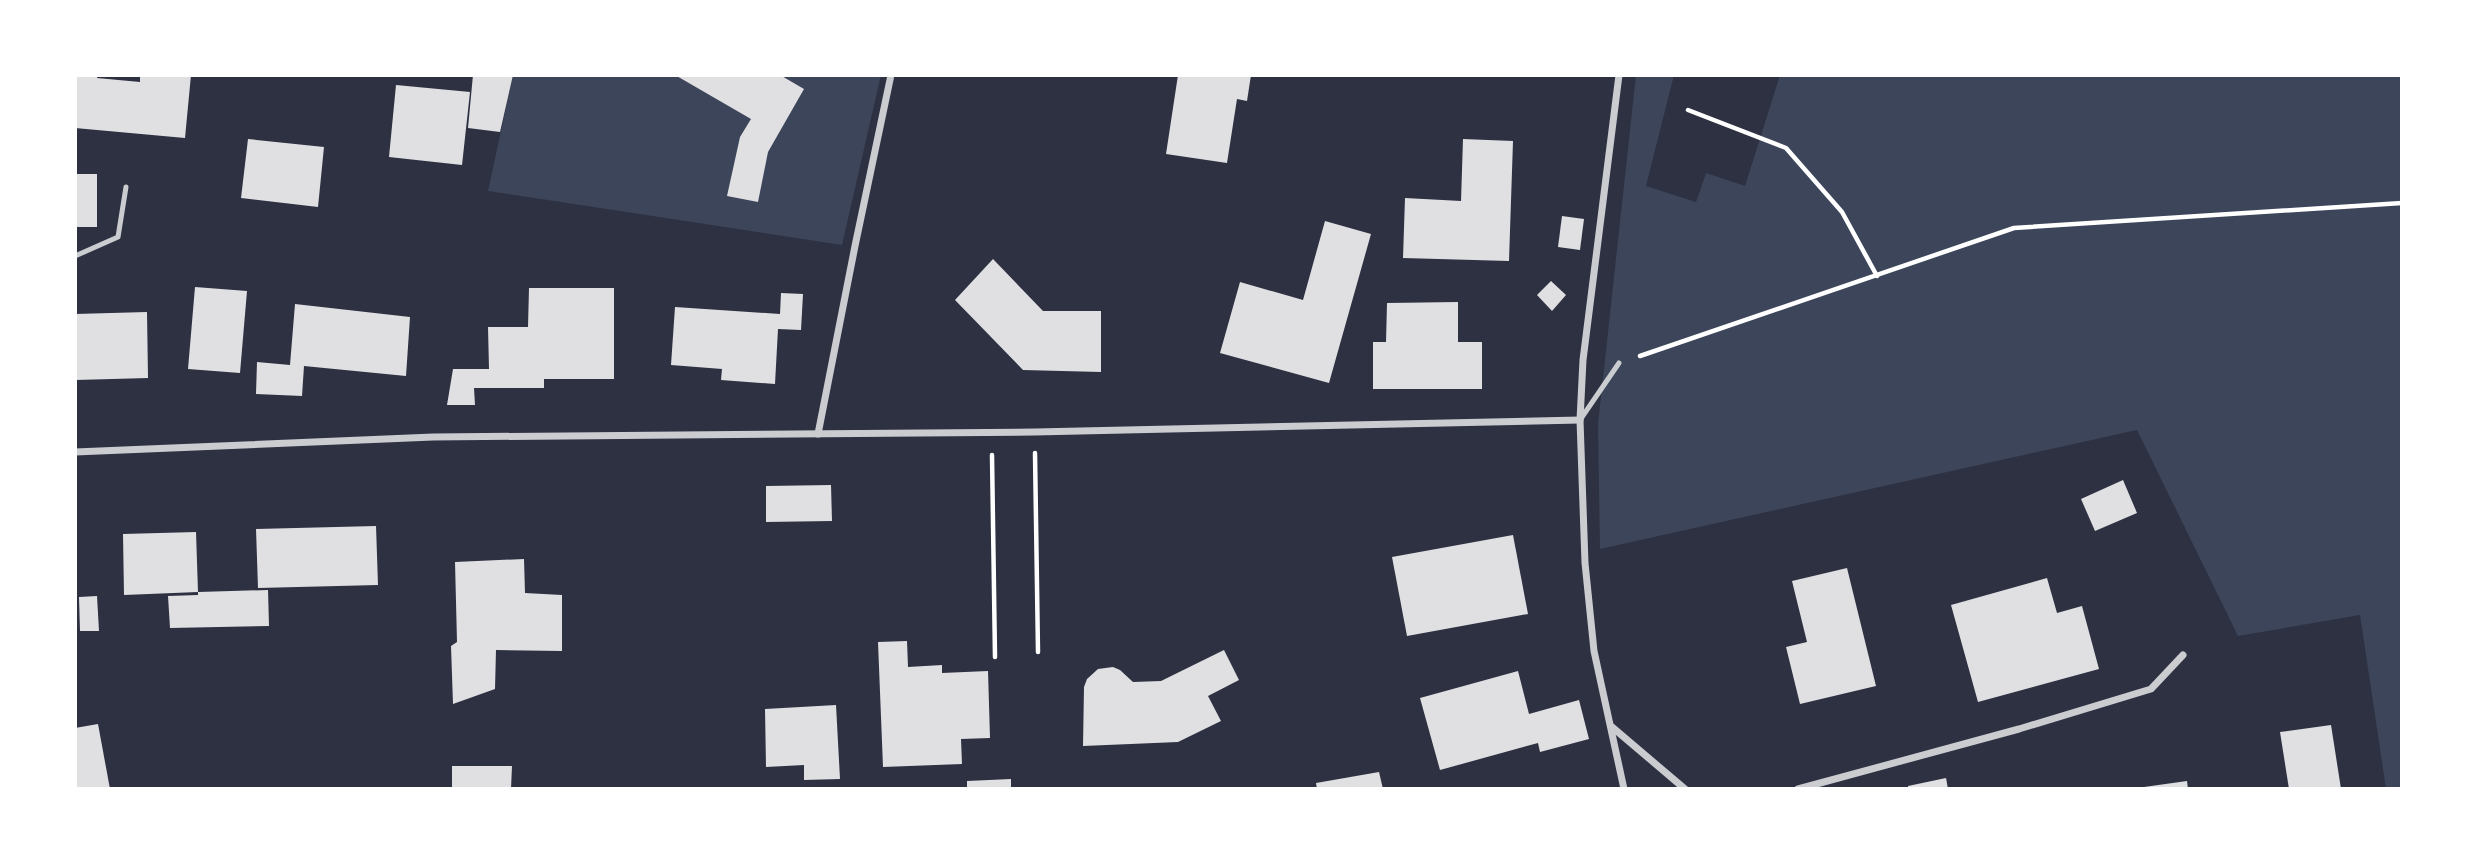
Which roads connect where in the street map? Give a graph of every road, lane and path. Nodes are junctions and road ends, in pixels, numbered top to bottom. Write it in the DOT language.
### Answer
graph roads {
  1 [pos="891,75"];
  2 [pos="1619,75"];
  3 [pos="1688,110"];
  4 [pos="126,187"];
  5 [pos="2402,203"];
  6 [pos="75,256"];
  7 [pos="1877,276"];
  8 [pos="1619,363"];
  9 [pos="1580,420"];
  10 [pos="992,432"];
  11 [pos="1035,432"];
  12 [pos="818,434"];
  13 [pos="75,452"];
  14 [pos="1038,652"];
  15 [pos="2183,655"];
  16 [pos="995,657"];
  17 [pos="1611,727"];
  18 [pos="1624,789"];
  19 [pos="1685,789"];
  20 [pos="1798,789"];
  1 -- 12 [label="street"];
  2 -- 9 [label="street"];
  3 -- 7 [label="path"];
  4 -- 6 [label="lane"];
  5 -- 7 [label="path"];
  7 -- 8 [label="path"];
  8 -- 9 [label="lane"];
  9 -- 11 [label="street"];
  9 -- 17 [label="street"];
  10 -- 11 [label="street"];
  10 -- 12 [label="street"];
  10 -- 16 [label="path"];
  11 -- 14 [label="path"];
  12 -- 13 [label="street"];
  15 -- 20 [label="street"];
  17 -- 18 [label="street"];
  17 -- 19 [label="street"];
}
